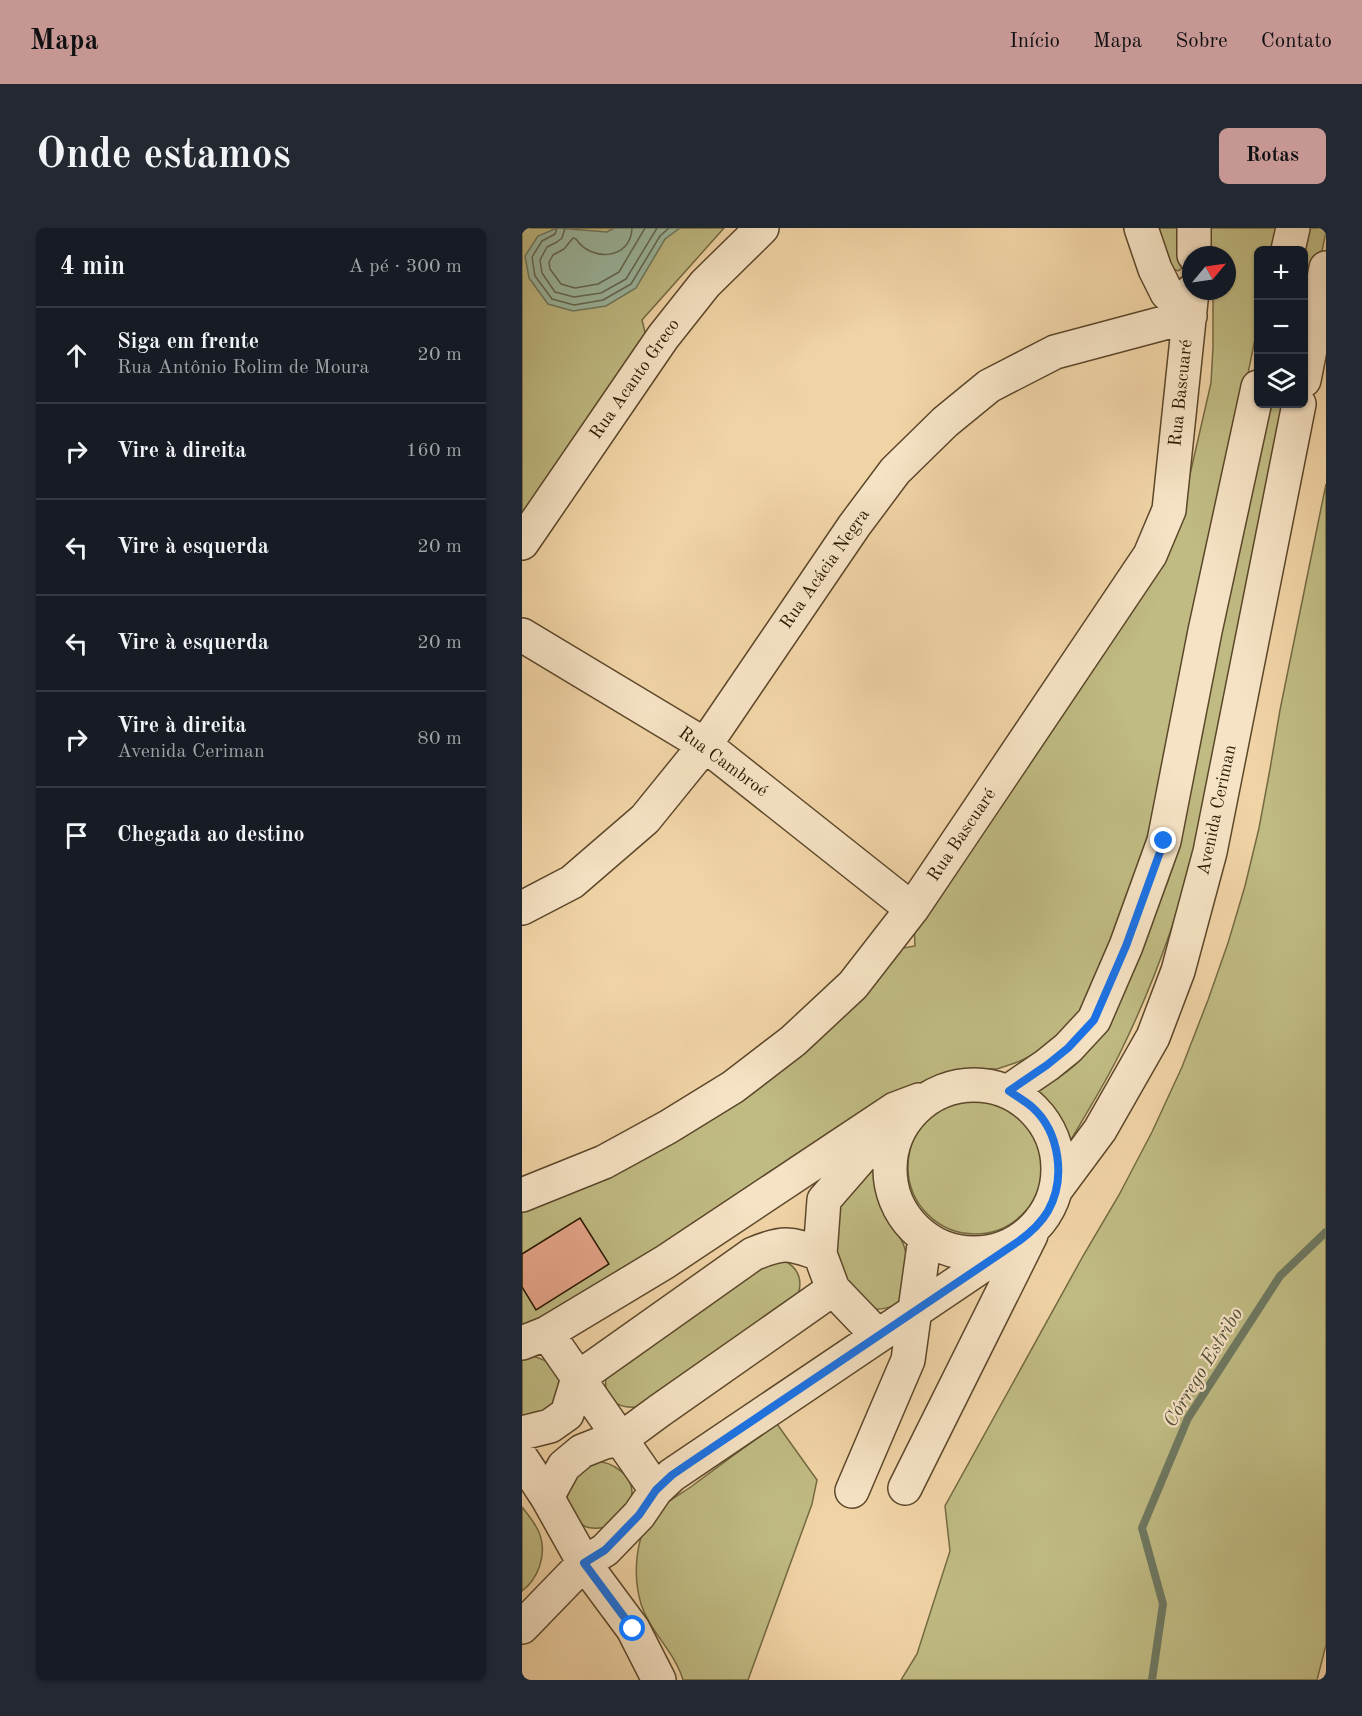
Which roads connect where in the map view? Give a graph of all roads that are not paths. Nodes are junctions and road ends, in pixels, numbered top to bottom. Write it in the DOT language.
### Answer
graph roads {
  1 [pos="762,228"];
  2 [pos="1141,228"];
  3 [pos="1194,228"];
  4 [pos="1293,228"];
  5 [pos="1194,246"];
  6 [pos="1289,246"];
  7 [pos="1326,268"];
  8 [pos="1191,304"];
  9 [pos="1308,360"];
  10 [pos="1254,405"];
  11 [pos="1298,408"];
  12 [pos="522,543"];
  13 [pos="522,634"];
  14 [pos="705,745"];
  15 [pos="522,908"];
  16 [pos="912,909"];
  17 [pos="1009,1091"];
  18 [pos="929,1097"];
  19 [pos="897,1134"];
  20 [pos="1057,1188"];
  21 [pos="522,1195"];
  22 [pos="1026,1236"];
  23 [pos="925,1238"];
  24 [pos="820,1254"];
  25 [pos="834,1288"];
  26 [pos="914,1311"];
  27 [pos="878,1336"];
  28 [pos="534,1338"];
  29 [pos="578,1378"];
  30 [pos="522,1433"];
  31 [pos="621,1439"];
  32 [pos="522,1459"];
  33 [pos="904,1488"];
  34 [pos="656,1490"];
  35 [pos="852,1491"];
  36 [pos="547,1497"];
  37 [pos="584,1563"];
  38 [pos="522,1627"];
  39 [pos="659,1680"];
  1 -- 12 [label="street, Rua Acanto Greco"];
  2 -- 8 [label="street"];
  3 -- 5 [label="street"];
  4 -- 6 [label="street"];
  7 -- 9 [label="street"];
  8 -- 14 [label="street, Rua Acácia Negra"];
  8 -- 16 [label="street, Rua Bascuaré"];
  10 -- 17 [label="street"];
  11 -- 20 [label="street, Avenida Ceriman"];
  13 -- 14 [label="street, Rua Cambroé"];
  14 -- 15 [label="street, Rua Acácia Negra"];
  14 -- 16 [label="street, Rua Cambroé"];
  16 -- 21 [label="street, Rua Bascuaré"];
  17 -- 18 [label="street"];
  17 -- 20 [label="street"];
  18 -- 19 [label="street"];
  18 -- 28 [label="street"];
  19 -- 23 [label="street"];
  19 -- 24 [label="street"];
  20 -- 22 [label="street"];
  22 -- 23 [label="street"];
  22 -- 26 [label="street"];
  22 -- 33 [label="street"];
  23 -- 26 [label="street"];
  24 -- 25 [label="street"];
  24 -- 29 [label="street"];
  25 -- 27 [label="street"];
  25 -- 31 [label="street"];
  26 -- 27 [label="street"];
  26 -- 35 [label="street"];
  27 -- 34 [label="street"];
  28 -- 29 [label="street"];
  29 -- 30 [label="street"];
  29 -- 31 [label="street"];
  31 -- 34 [label="street"];
  31 -- 36 [label="street"];
  32 -- 36 [label="street"];
  34 -- 37 [label="street"];
  36 -- 37 [label="street"];
  37 -- 38 [label="street"];
  37 -- 39 [label="street"];
}
